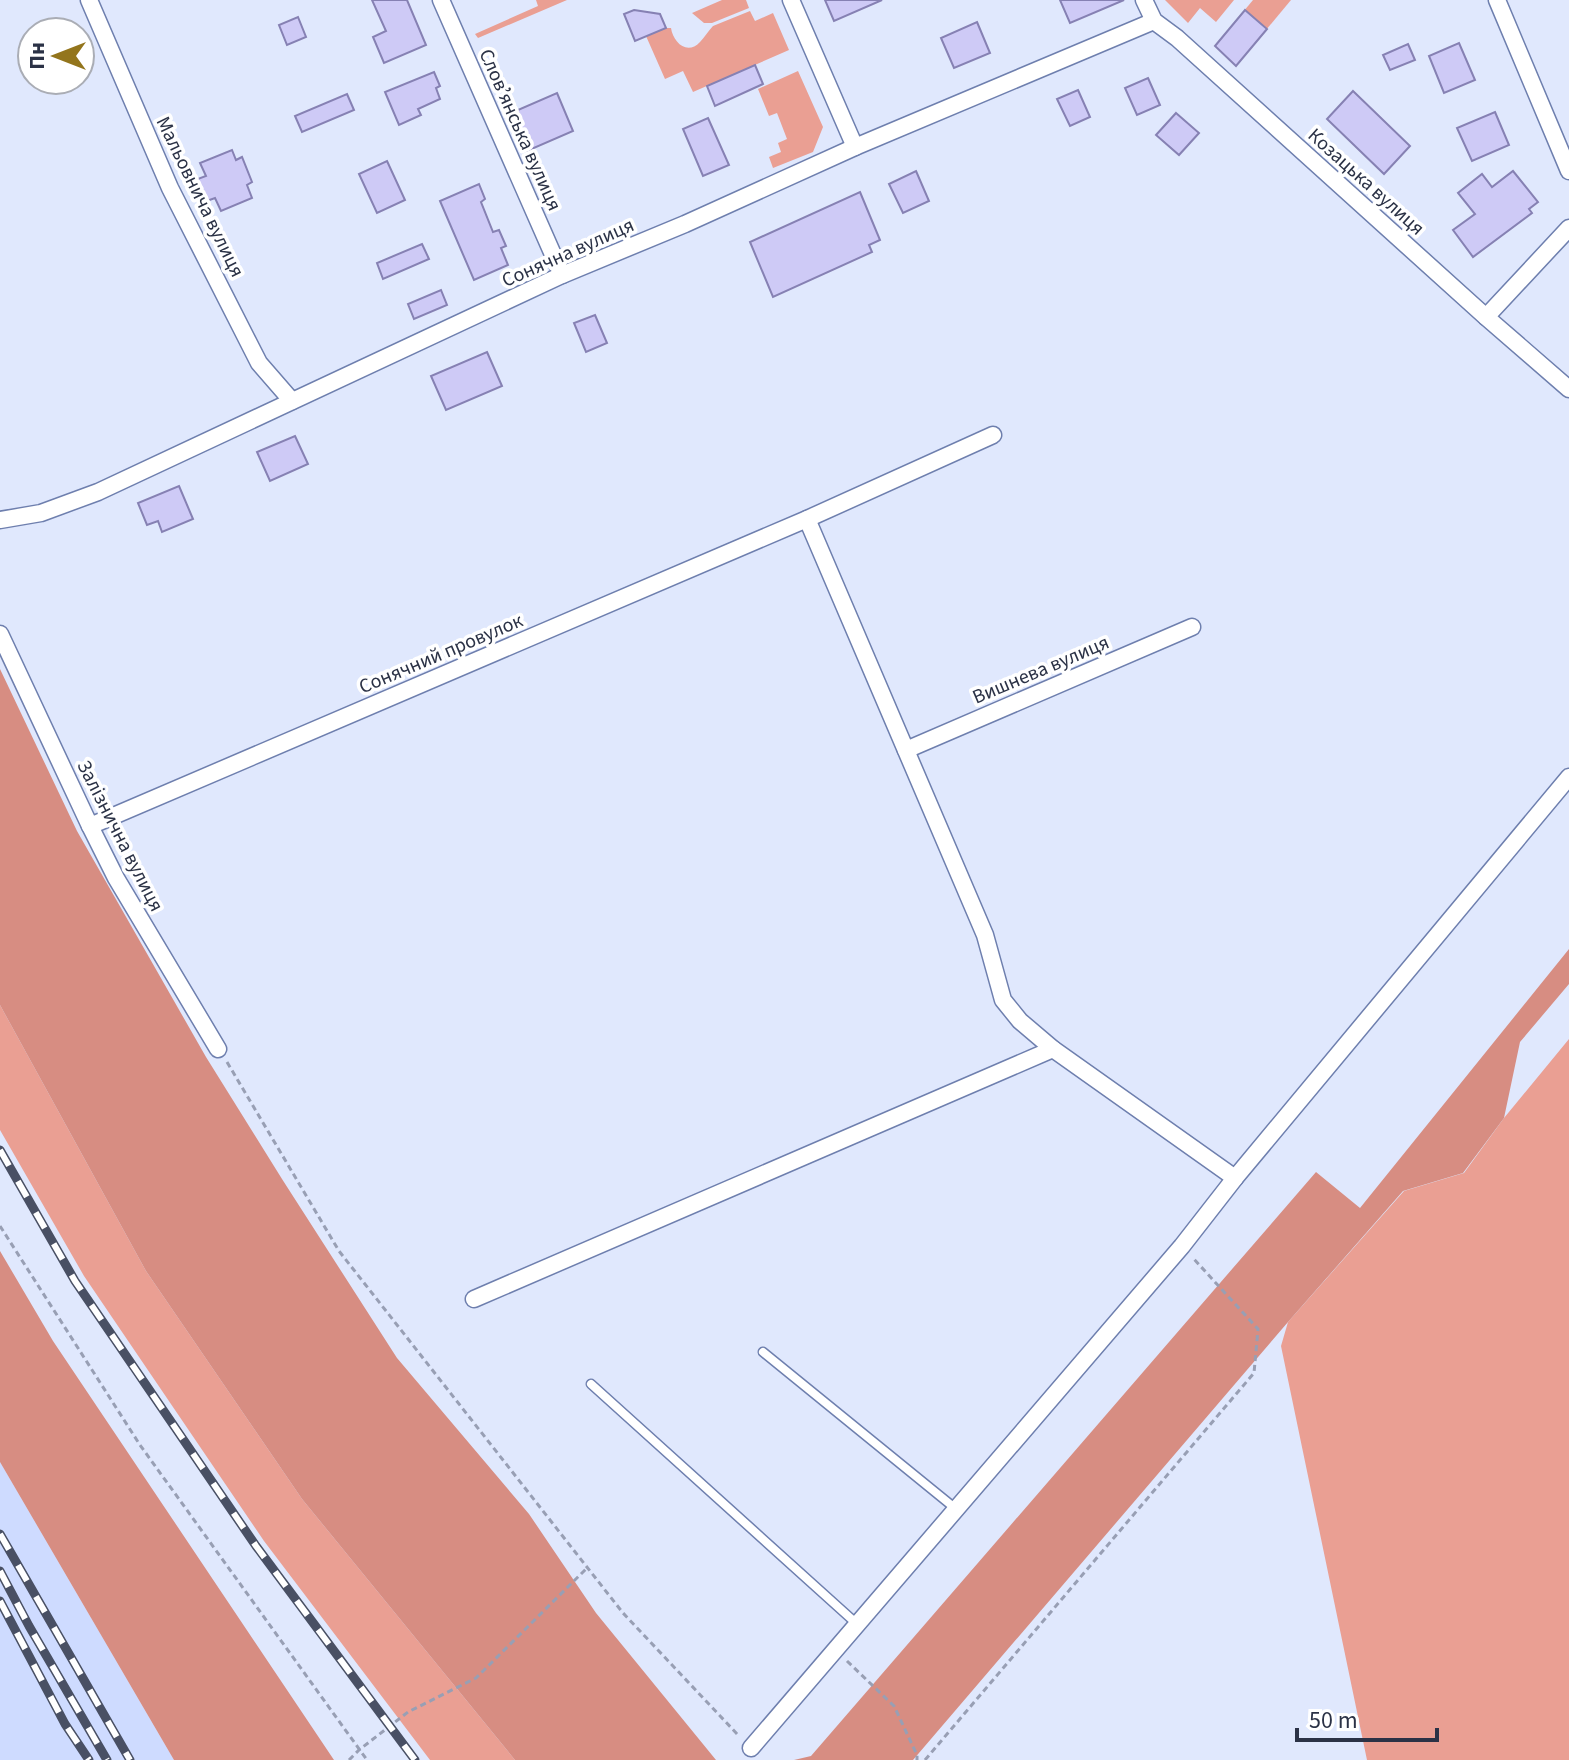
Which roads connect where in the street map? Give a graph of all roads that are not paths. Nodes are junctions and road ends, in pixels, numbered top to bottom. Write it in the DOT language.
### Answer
graph roads {
  1 [pos="89,0"];
  2 [pos="441,0"];
  3 [pos="791,0"];
  4 [pos="1144,0"];
  5 [pos="1497,0"];
  6 [pos="1154,21"];
  7 [pos="855,147"];
  8 [pos="1569,171"];
  9 [pos="1569,228"];
  10 [pos="562,275"];
  11 [pos="1486,317"];
  12 [pos="1569,389"];
  13 [pos="292,401"];
  14 [pos="993,435"];
  15 [pos="807,519"];
  16 [pos="0,520"];
  17 [pos="1192,627"];
  18 [pos="0,634"];
  19 [pos="906,750"];
  20 [pos="1569,777"];
  21 [pos="90,826"];
  22 [pos="218,1049"];
  23 [pos="1053,1049"];
  24 [pos="1235,1178"];
  25 [pos="474,1299"];
  26 [pos="763,1352"];
  27 [pos="591,1384"];
  28 [pos="956,1509"];
  29 [pos="857,1624"];
  30 [pos="751,1748"];
  1 -- 13 [label="street, Мальовнича вулиця"];
  2 -- 10 [label="street, Словʼянська вулиця"];
  3 -- 7 [label="street"];
  4 -- 6 [label="street, Козацька вулиця"];
  5 -- 8 [label="street"];
  6 -- 7 [label="street, Сонячна вулиця"];
  6 -- 11 [label="street, Козацька вулиця"];
  7 -- 10 [label="street, Сонячна вулиця"];
  9 -- 11 [label="street"];
  10 -- 13 [label="street, Сонячна вулиця"];
  11 -- 12 [label="street, Козацька вулиця"];
  13 -- 16 [label="street, Сонячна вулиця"];
  14 -- 15 [label="street, Сонячний провулок"];
  15 -- 19 [label="street"];
  15 -- 21 [label="street, Сонячний провулок"];
  17 -- 19 [label="street, Вишнева вулиця"];
  18 -- 21 [label="street, Залізнична вулиця"];
  19 -- 23 [label="street"];
  20 -- 24 [label="street"];
  21 -- 22 [label="street, Залізнична вулиця"];
  23 -- 24 [label="street"];
  23 -- 25 [label="street"];
  24 -- 28 [label="street"];
  26 -- 28 [label="lane"];
  27 -- 29 [label="lane"];
  28 -- 29 [label="street"];
  29 -- 30 [label="street"];
}
